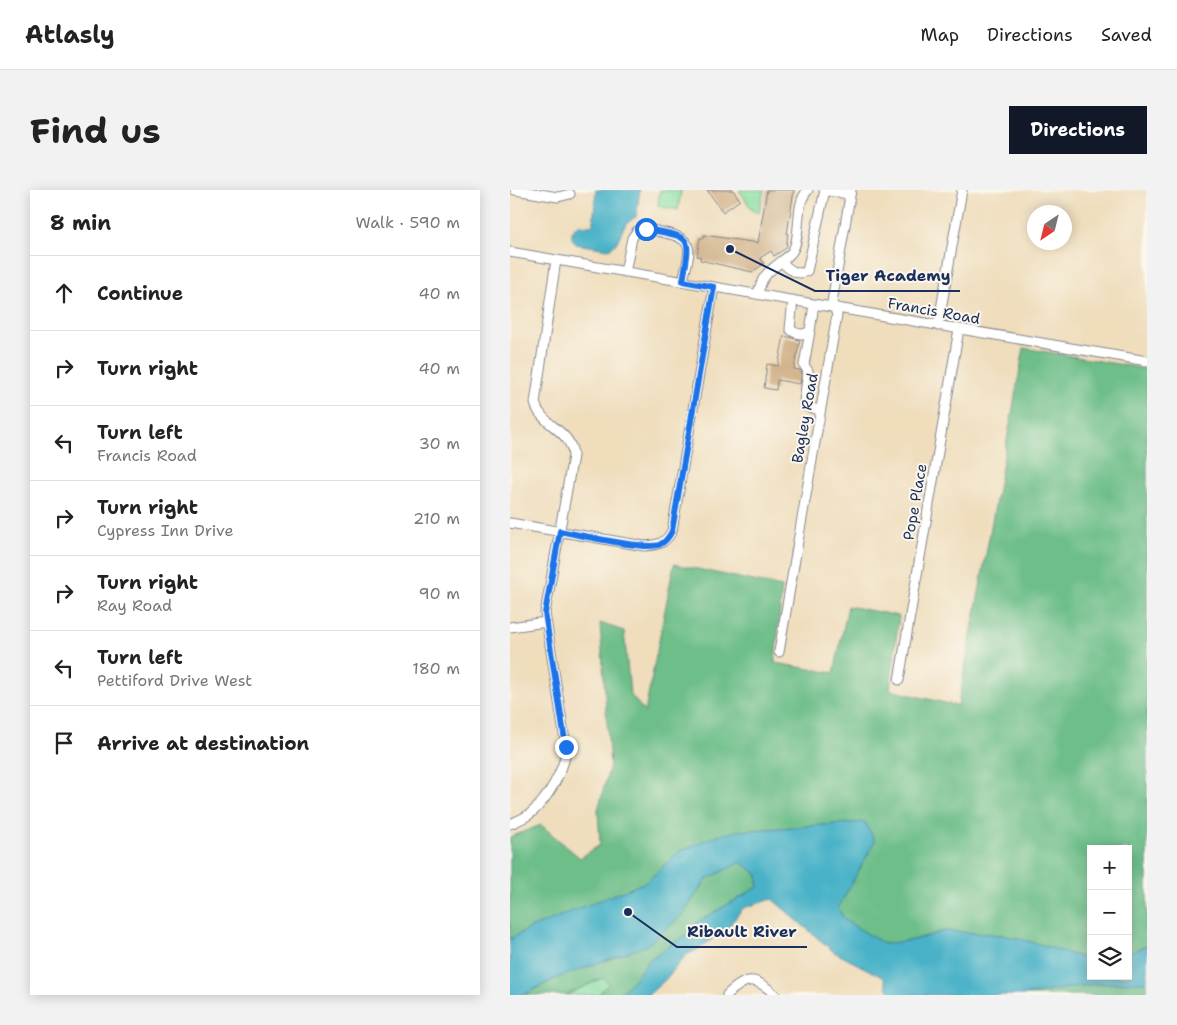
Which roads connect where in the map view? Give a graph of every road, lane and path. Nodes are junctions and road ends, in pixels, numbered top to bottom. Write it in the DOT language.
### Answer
graph roads {
  1 [pos="515,190"];
  2 [pos="808,190"];
  3 [pos="825,190"];
  4 [pos="962,190"];
  5 [pos="851,192"];
  6 [pos="570,194"];
  7 [pos="510,252"];
  8 [pos="556,260"];
  9 [pos="781,262"];
  10 [pos="624,272"];
  11 [pos="683,281"];
  12 [pos="714,287"];
  13 [pos="758,294"];
  14 [pos="793,300"];
  15 [pos="814,304"];
  16 [pos="835,308"];
  17 [pos="938,326"];
  18 [pos="959,329"];
  19 [pos="810,331"];
  20 [pos="1147,361"];
  21 [pos="820,410"];
  22 [pos="510,523"];
  23 [pos="560,531"];
  24 [pos="546,622"];
  25 [pos="510,627"];
  26 [pos="779,652"];
  27 [pos="899,680"];
  28 [pos="510,824"];
  29 [pos="727,995"];
  30 [pos="775,995"];
  1 -- 6 [label="street"];
  2 -- 9 [label="street"];
  3 -- 5 [label="street"];
  3 -- 9 [label="street"];
  4 -- 17 [label="street"];
  5 -- 16 [label="street, Bagley Road"];
  7 -- 8 [label="street, Francis Road"];
  8 -- 10 [label="street, Francis Road"];
  8 -- 23 [label="street"];
  9 -- 13 [label="street"];
  10 -- 11 [label="street, Francis Road"];
  10 -- 11 [label="street"];
  11 -- 12 [label="street, Francis Road"];
  12 -- 13 [label="street, Francis Road"];
  12 -- 23 [label="street"];
  13 -- 14 [label="street, Francis Road"];
  14 -- 15 [label="street, Francis Road"];
  14 -- 19 [label="street"];
  15 -- 16 [label="street, Francis Road"];
  15 -- 19 [label="street"];
  16 -- 17 [label="street, Francis Road"];
  16 -- 21 [label="street, Bagley Road"];
  17 -- 18 [label="street, Francis Road"];
  18 -- 20 [label="street, Francis Road"];
  18 -- 27 [label="street, Pope Place"];
  19 -- 21 [label="street"];
  21 -- 26 [label="street, Bagley Road"];
  22 -- 23 [label="street"];
  23 -- 24 [label="street"];
  24 -- 25 [label="street"];
  24 -- 28 [label="street"];
  29 -- 30 [label="street"];
}
